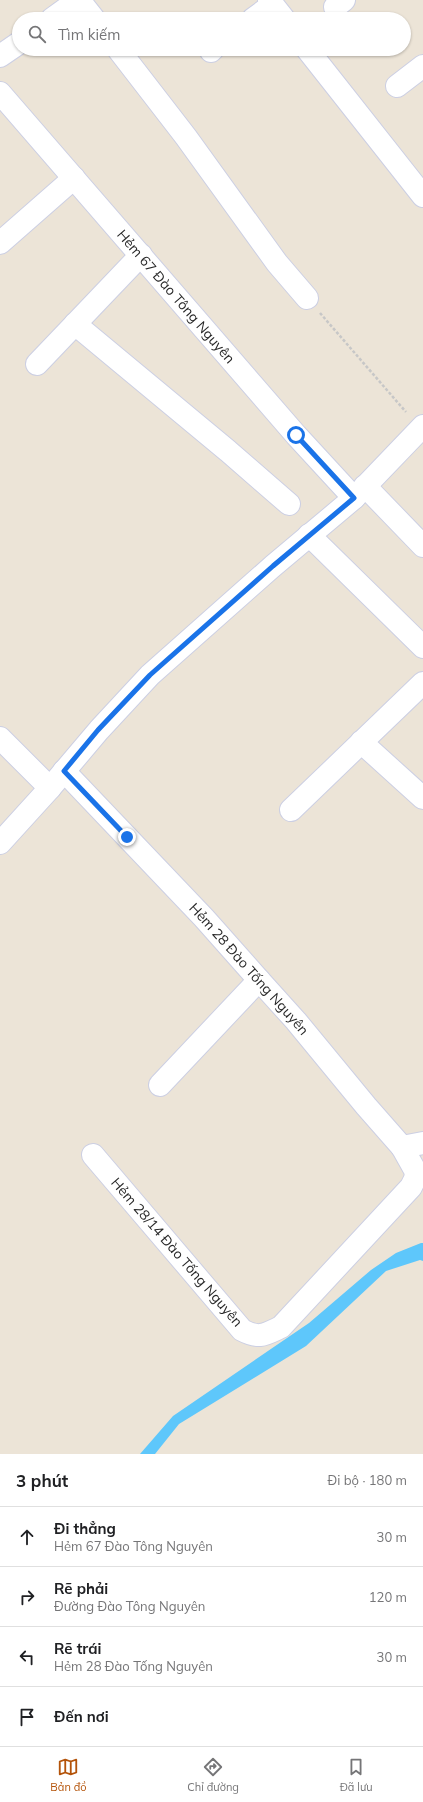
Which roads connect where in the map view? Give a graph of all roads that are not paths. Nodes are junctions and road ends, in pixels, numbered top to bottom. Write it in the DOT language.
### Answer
graph roads {
  1 [pos="79,0"];
  2 [pos="62,12"];
  3 [pos="88,12"];
  4 [pos="12,48"];
  5 [pos="0,56"];
  6 [pos="123,56"];
  7 [pos="313,56"];
  8 [pos="423,66"];
  9 [pos="397,86"];
  10 [pos="0,94"];
  11 [pos="74,178"];
  12 [pos="423,196"];
  13 [pos="0,242"];
  14 [pos="141,255"];
  15 [pos="307,298"];
  16 [pos="75,324"];
  17 [pos="37,364"];
  18 [pos="422,427"];
  19 [pos="360,492"];
  20 [pos="289,504"];
  21 [pos="309,535"];
  22 [pos="423,546"];
  23 [pos="423,647"];
  24 [pos="423,683"];
  25 [pos="0,738"];
  26 [pos="361,742"];
  27 [pos="64,771"];
  28 [pos="50,788"];
  29 [pos="423,798"];
  30 [pos="291,810"];
  31 [pos="0,843"];
  32 [pos="259,980"];
  33 [pos="160,1085"];
  34 [pos="413,1145"];
  35 [pos="94,1155"];
  36 [pos="415,1179"];
  1 -- 2 [label="street"];
  1 -- 3 [label="street"];
  4 -- 5 [label="street"];
  6 -- 15 [label="street"];
  7 -- 12 [label="street"];
  8 -- 9 [label="street"];
  10 -- 11 [label="street, Hẻm 67 Đào Tông Nguyên"];
  11 -- 13 [label="street"];
  11 -- 14 [label="street, Hẻm 67 Đào Tông Nguyên"];
  14 -- 16 [label="street"];
  14 -- 19 [label="street, Hẻm 67 Đào Tông Nguyên"];
  16 -- 17 [label="street"];
  16 -- 20 [label="street"];
  18 -- 19 [label="street"];
  19 -- 21 [label="street"];
  19 -- 22 [label="street, Hẻm 67 Đào Tông Nguyên"];
  21 -- 23 [label="street"];
  21 -- 27 [label="street"];
  24 -- 26 [label="street"];
  25 -- 28 [label="street"];
  26 -- 29 [label="street"];
  26 -- 30 [label="street"];
  27 -- 28 [label="street"];
  27 -- 32 [label="street, Hẻm 28 Đào Tống Nguyên"];
  28 -- 31 [label="street"];
  32 -- 33 [label="street"];
  32 -- 34 [label="street, Hẻm 28 Đào Tống Nguyên"];
  34 -- 36 [label="street, Hẻm 28 Đào Tống Nguyên"];
  35 -- 36 [label="street, Hẻm 28/14 Đào Tống Nguyên"];
}
